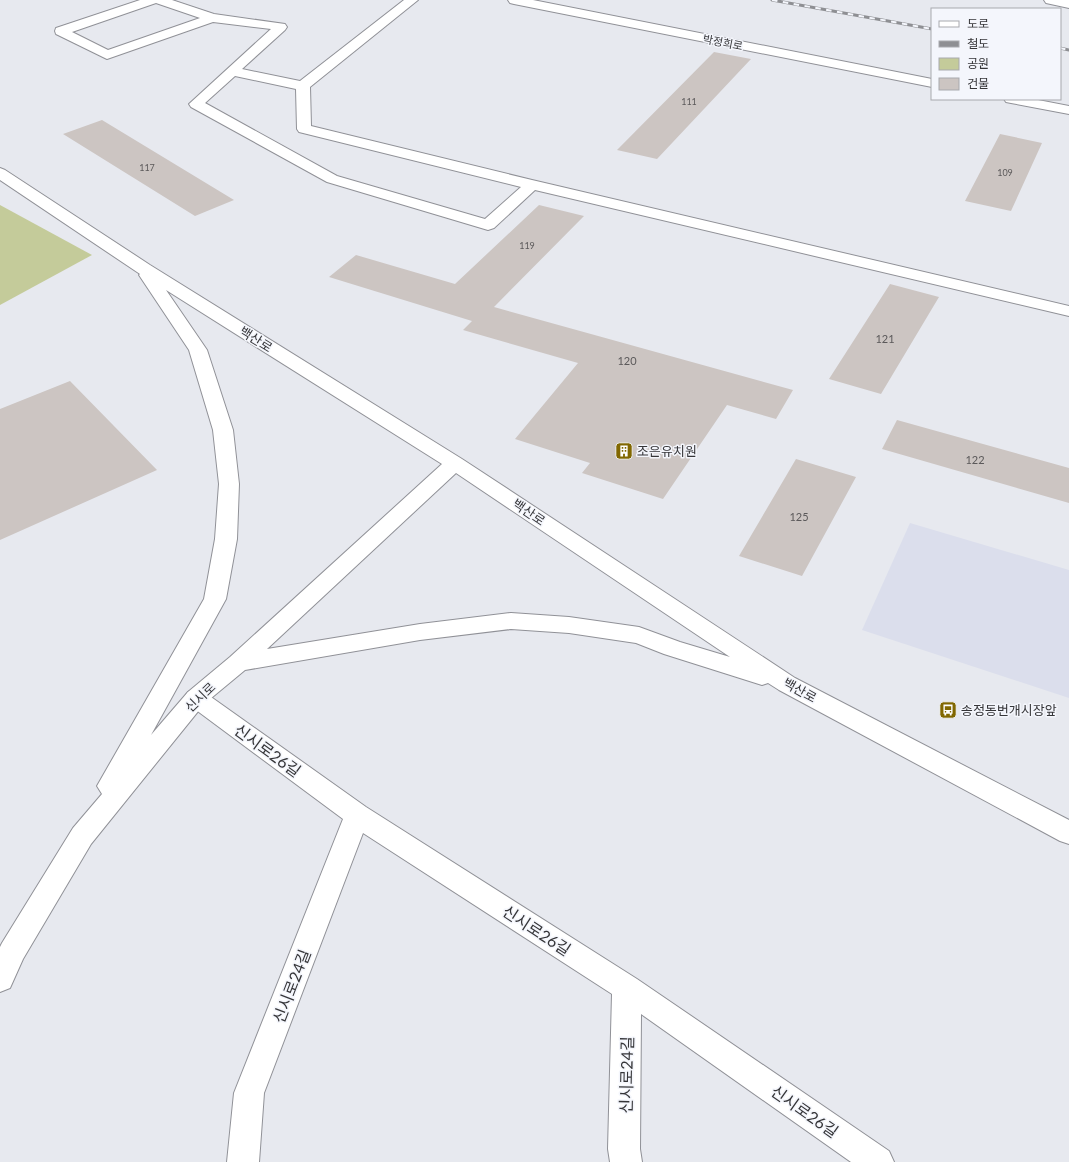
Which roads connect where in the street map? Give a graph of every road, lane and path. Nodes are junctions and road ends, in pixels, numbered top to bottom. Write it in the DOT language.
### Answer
graph roads {
  1 [pos="152,0"];
  2 [pos="160,0"];
  3 [pos="412,0"];
  4 [pos="514,0"];
  5 [pos="1050,0"];
  6 [pos="1069,4"];
  7 [pos="212,18"];
  8 [pos="232,71"];
  9 [pos="931,83"];
  10 [pos="303,86"];
  11 [pos="1017,100"];
  12 [pos="1069,110"];
  13 [pos="0,173"];
  14 [pos="532,185"];
  15 [pos="144,269"];
  16 [pos="1069,312"];
  17 [pos="455,463"];
  18 [pos="238,663"];
  19 [pos="787,684"];
  20 [pos="196,698"];
  21 [pos="357,815"];
  22 [pos="1069,833"];
  23 [pos="82,836"];
  24 [pos="0,979"];
  25 [pos="627,988"];
  26 [pos="243,1162"];
  27 [pos="626,1162"];
  28 [pos="878,1162"];
  1 -- 7 [label="street"];
  2 -- 7 [label="street"];
  3 -- 10 [label="street"];
  4 -- 9 [label="street, 박정희로"];
  5 -- 6 [label="street"];
  7 -- 8 [label="street"];
  8 -- 10 [label="street"];
  8 -- 14 [label="street"];
  10 -- 14 [label="street"];
  11 -- 12 [label="street"];
  13 -- 15 [label="street, 백산로"];
  14 -- 16 [label="street"];
  15 -- 17 [label="street, 백산로"];
  15 -- 23 [label="street"];
  17 -- 18 [label="street, 신시로"];
  17 -- 19 [label="street, 백산로"];
  18 -- 19 [label="street"];
  18 -- 20 [label="street, 신시로"];
  19 -- 22 [label="street, 백산로"];
  20 -- 21 [label="street, 신시로26길"];
  20 -- 23 [label="street, 신시로"];
  21 -- 25 [label="street, 신시로26길"];
  21 -- 26 [label="street, 신시로24길"];
  23 -- 24 [label="street, 신시로"];
  25 -- 27 [label="street, 신시로24길"];
  25 -- 28 [label="street, 신시로26길"];
}
